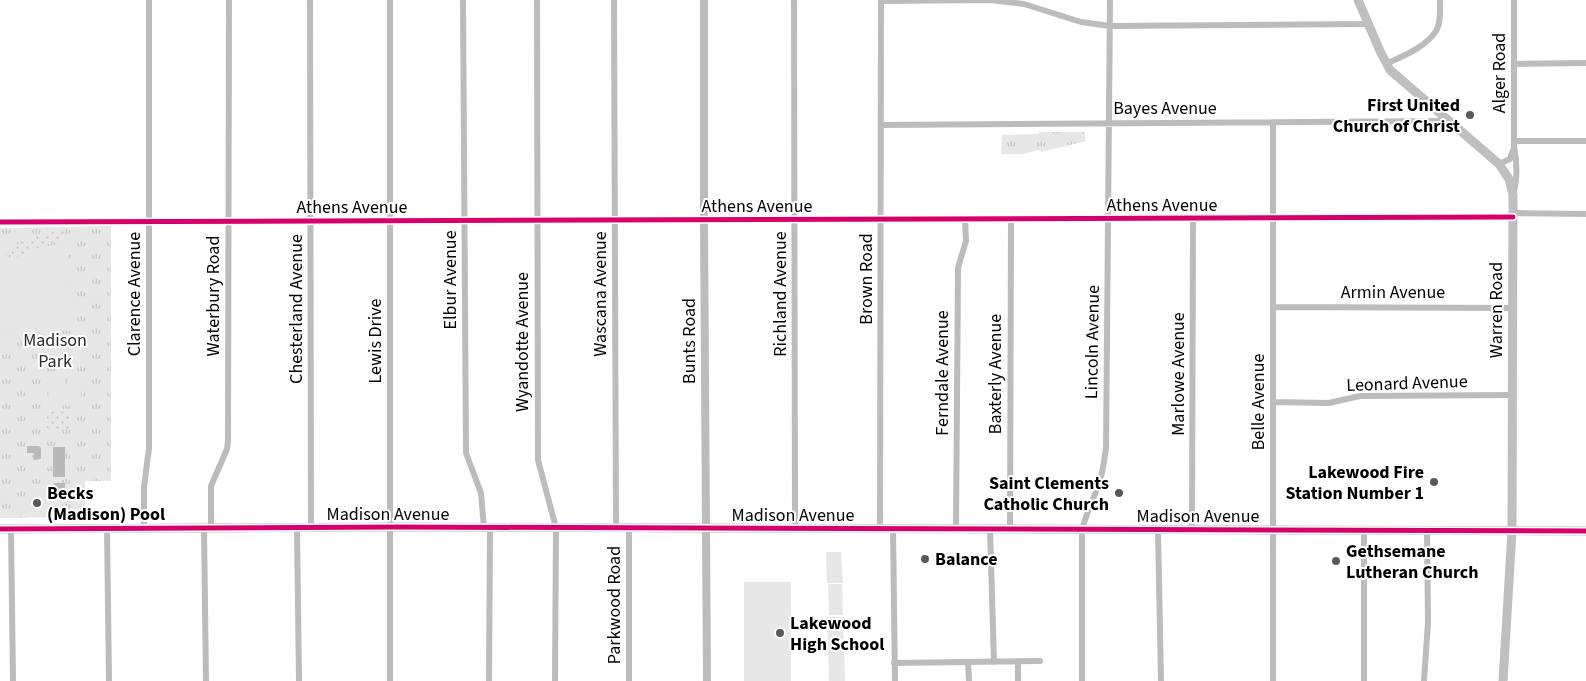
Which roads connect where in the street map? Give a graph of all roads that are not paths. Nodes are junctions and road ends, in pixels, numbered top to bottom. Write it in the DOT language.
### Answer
graph roads {
  1 [pos="149,0"];
  2 [pos="229,0"];
  3 [pos="310,0"];
  4 [pos="390,0"];
  5 [pos="463,0"];
  6 [pos="537,0"];
  7 [pos="614,0"];
  8 [pos="704,0"];
  9 [pos="794,0"];
  10 [pos="881,0"];
  11 [pos="1110,0"];
  12 [pos="1358,0"];
  13 [pos="1440,0"];
  14 [pos="1514,0"];
  15 [pos="1369,24"];
  16 [pos="1110,26"];
  17 [pos="1386,64"];
  18 [pos="1514,64"];
  19 [pos="1586,64"];
  20 [pos="1449,121"];
  21 [pos="1273,122"];
  22 [pos="1109,124"];
  23 [pos="881,125"];
  24 [pos="1586,141"];
  25 [pos="1514,144"];
  26 [pos="1499,164"];
  27 [pos="1513,195"];
  28 [pos="1586,214"];
  29 [pos="1513,215"];
  30 [pos="1109,218"];
  31 [pos="1193,218"];
  32 [pos="1273,218"];
  33 [pos="795,219"];
  34 [pos="880,219"];
  35 [pos="965,219"];
  36 [pos="1011,219"];
  37 [pos="390,220"];
  38 [pos="464,220"];
  39 [pos="537,220"];
  40 [pos="614,220"];
  41 [pos="704,220"];
  42 [pos="149,221"];
  43 [pos="229,221"];
  44 [pos="310,221"];
  45 [pos="0,222"];
  46 [pos="1273,307"];
  47 [pos="1512,308"];
  48 [pos="1512,395"];
  49 [pos="1273,402"];
  50 [pos="391,527"];
  51 [pos="11,528"];
  52 [pos="107,528"];
  53 [pos="144,528"];
  54 [pos="207,528"];
  55 [pos="297,528"];
  56 [pos="311,528"];
  57 [pos="487,528"];
  58 [pos="556,528"];
  59 [pos="616,528"];
  60 [pos="629,528"];
  61 [pos="706,528"];
  62 [pos="0,529"];
  63 [pos="795,529"];
  64 [pos="880,529"];
  65 [pos="893,529"];
  66 [pos="956,529"];
  67 [pos="990,529"];
  68 [pos="1010,529"];
  69 [pos="1082,530"];
  70 [pos="1158,530"];
  71 [pos="1192,530"];
  72 [pos="1273,530"];
  73 [pos="1364,531"];
  74 [pos="1427,531"];
  75 [pos="1512,531"];
  76 [pos="1586,531"];
  77 [pos="1040,661"];
  78 [pos="968,662"];
  79 [pos="994,662"];
  80 [pos="1018,662"];
  81 [pos="894,663"];
  82 [pos="13,681"];
  83 [pos="109,681"];
  84 [pos="206,681"];
  85 [pos="299,681"];
  86 [pos="390,681"];
  87 [pos="489,681"];
  88 [pos="555,681"];
  89 [pos="629,681"];
  90 [pos="707,681"];
  91 [pos="895,681"];
  92 [pos="969,681"];
  93 [pos="1018,681"];
  94 [pos="1082,681"];
  95 [pos="1161,681"];
  96 [pos="1272,681"];
  97 [pos="1364,681"];
  98 [pos="1424,681"];
  99 [pos="1503,681"];
  1 -- 42 [label="street, Clarence Avenue"];
  2 -- 43 [label="street, Waterbury Road"];
  3 -- 44 [label="street, Chesterland Avenue"];
  4 -- 37 [label="street, Lewis Drive"];
  5 -- 38 [label="street, Elbur Avenue"];
  6 -- 39 [label="street, Wyandotte Avenue"];
  7 -- 40 [label="street, Wascana Avenue"];
  8 -- 41 [label="street, Bunts Road"];
  9 -- 33 [label="street, Richland Avenue"];
  10 -- 16 [label="street"];
  10 -- 23 [label="street, Brown Road"];
  11 -- 16 [label="street, Lincoln Avenue"];
  12 -- 15 [label="main road, Warren Road"];
  13 -- 17 [label="street"];
  14 -- 18 [label="street, Alger Road"];
  15 -- 16 [label="street"];
  15 -- 17 [label="main road, Warren Road"];
  16 -- 22 [label="street, Lincoln Avenue"];
  17 -- 20 [label="main road, Warren Road"];
  18 -- 19 [label="street"];
  18 -- 25 [label="street, Alger Road"];
  20 -- 21 [label="street, Bayes Avenue"];
  20 -- 26 [label="main road, Warren Road"];
  21 -- 22 [label="street, Bayes Avenue"];
  21 -- 32 [label="street, Belle Avenue"];
  22 -- 23 [label="street, Bayes Avenue"];
  22 -- 30 [label="street, Lincoln Avenue"];
  23 -- 34 [label="street, Brown Road"];
  24 -- 25 [label="street"];
  25 -- 26 [label="street"];
  25 -- 27 [label="street, Alger Road"];
  26 -- 27 [label="main road, Warren Road"];
  27 -- 29 [label="main road, Warren Road"];
  28 -- 29 [label="street, Athens Avenue"];
  29 -- 32 [label="street, Athens Avenue"];
  29 -- 47 [label="main road, Warren Road"];
  30 -- 31 [label="street, Athens Avenue"];
  30 -- 36 [label="street, Athens Avenue"];
  30 -- 69 [label="street, Lincoln Avenue"];
  31 -- 32 [label="street, Athens Avenue"];
  31 -- 71 [label="street, Marlowe Avenue"];
  32 -- 46 [label="street, Belle Avenue"];
  33 -- 34 [label="street, Athens Avenue"];
  33 -- 41 [label="street, Athens Avenue"];
  33 -- 63 [label="street, Richland Avenue"];
  34 -- 35 [label="street, Athens Avenue"];
  34 -- 64 [label="street, Brown Road"];
  35 -- 36 [label="street, Athens Avenue"];
  35 -- 66 [label="street, Ferndale Avenue"];
  36 -- 68 [label="street, Baxterly Avenue"];
  37 -- 38 [label="street, Athens Avenue"];
  37 -- 44 [label="street, Athens Avenue"];
  37 -- 50 [label="street, Lewis Drive"];
  38 -- 39 [label="street, Athens Avenue"];
  38 -- 57 [label="street, Elbur Avenue"];
  39 -- 40 [label="street, Athens Avenue"];
  39 -- 58 [label="street, Wyandotte Avenue"];
  40 -- 41 [label="street, Athens Avenue"];
  40 -- 59 [label="street, Wascana Avenue"];
  41 -- 61 [label="street, Bunts Road"];
  42 -- 43 [label="street, Athens Avenue"];
  42 -- 45 [label="street, Athens Avenue"];
  42 -- 53 [label="street, Clarence Avenue"];
  43 -- 44 [label="street, Athens Avenue"];
  43 -- 54 [label="street, Waterbury Road"];
  44 -- 56 [label="street, Chesterland Avenue"];
  46 -- 47 [label="street, Armin Avenue"];
  46 -- 49 [label="street, Belle Avenue"];
  47 -- 48 [label="main road, Warren Road"];
  48 -- 49 [label="street, Leonard Avenue"];
  48 -- 75 [label="main road, Warren Road"];
  49 -- 72 [label="street, Belle Avenue"];
  50 -- 56 [label="main road, Madison Avenue"];
  50 -- 57 [label="main road, Madison Avenue"];
  50 -- 86 [label="street, Lewis Drive"];
  51 -- 52 [label="main road, Madison Avenue"];
  51 -- 62 [label="main road, Madison Avenue"];
  51 -- 82 [label="street"];
  52 -- 53 [label="main road, Madison Avenue"];
  52 -- 83 [label="street"];
  53 -- 54 [label="main road, Madison Avenue"];
  54 -- 55 [label="main road, Madison Avenue"];
  54 -- 84 [label="street, Waterbury Road"];
  55 -- 56 [label="main road, Madison Avenue"];
  55 -- 85 [label="street"];
  57 -- 58 [label="main road, Madison Avenue"];
  57 -- 87 [label="street, Elbur Avenue"];
  58 -- 59 [label="main road, Madison Avenue"];
  58 -- 88 [label="street, Wyandotte Avenue"];
  59 -- 60 [label="main road, Madison Avenue"];
  60 -- 61 [label="main road, Madison Avenue"];
  60 -- 89 [label="street, Parkwood Road"];
  61 -- 63 [label="main road, Madison Avenue"];
  61 -- 90 [label="street, Bunts Road"];
  63 -- 64 [label="main road, Madison Avenue"];
  64 -- 65 [label="main road, Madison Avenue"];
  65 -- 66 [label="main road, Madison Avenue"];
  65 -- 81 [label="street"];
  66 -- 67 [label="main road, Madison Avenue"];
  67 -- 68 [label="main road, Madison Avenue"];
  67 -- 79 [label="street"];
  68 -- 69 [label="main road, Madison Avenue"];
  69 -- 70 [label="main road, Madison Avenue"];
  69 -- 94 [label="street, Lincoln Avenue"];
  70 -- 71 [label="main road, Madison Avenue"];
  70 -- 95 [label="street"];
  71 -- 72 [label="main road, Madison Avenue"];
  72 -- 73 [label="main road, Madison Avenue"];
  72 -- 96 [label="street, Belle Avenue"];
  73 -- 74 [label="main road, Madison Avenue"];
  73 -- 97 [label="street"];
  74 -- 75 [label="main road, Madison Avenue"];
  74 -- 98 [label="street"];
  75 -- 76 [label="main road, Madison Avenue"];
  75 -- 99 [label="main road, Warren Road"];
  77 -- 80 [label="street"];
  78 -- 79 [label="street"];
  78 -- 81 [label="street"];
  78 -- 92 [label="street"];
  79 -- 80 [label="street"];
  80 -- 93 [label="street"];
  81 -- 91 [label="street"];
}
